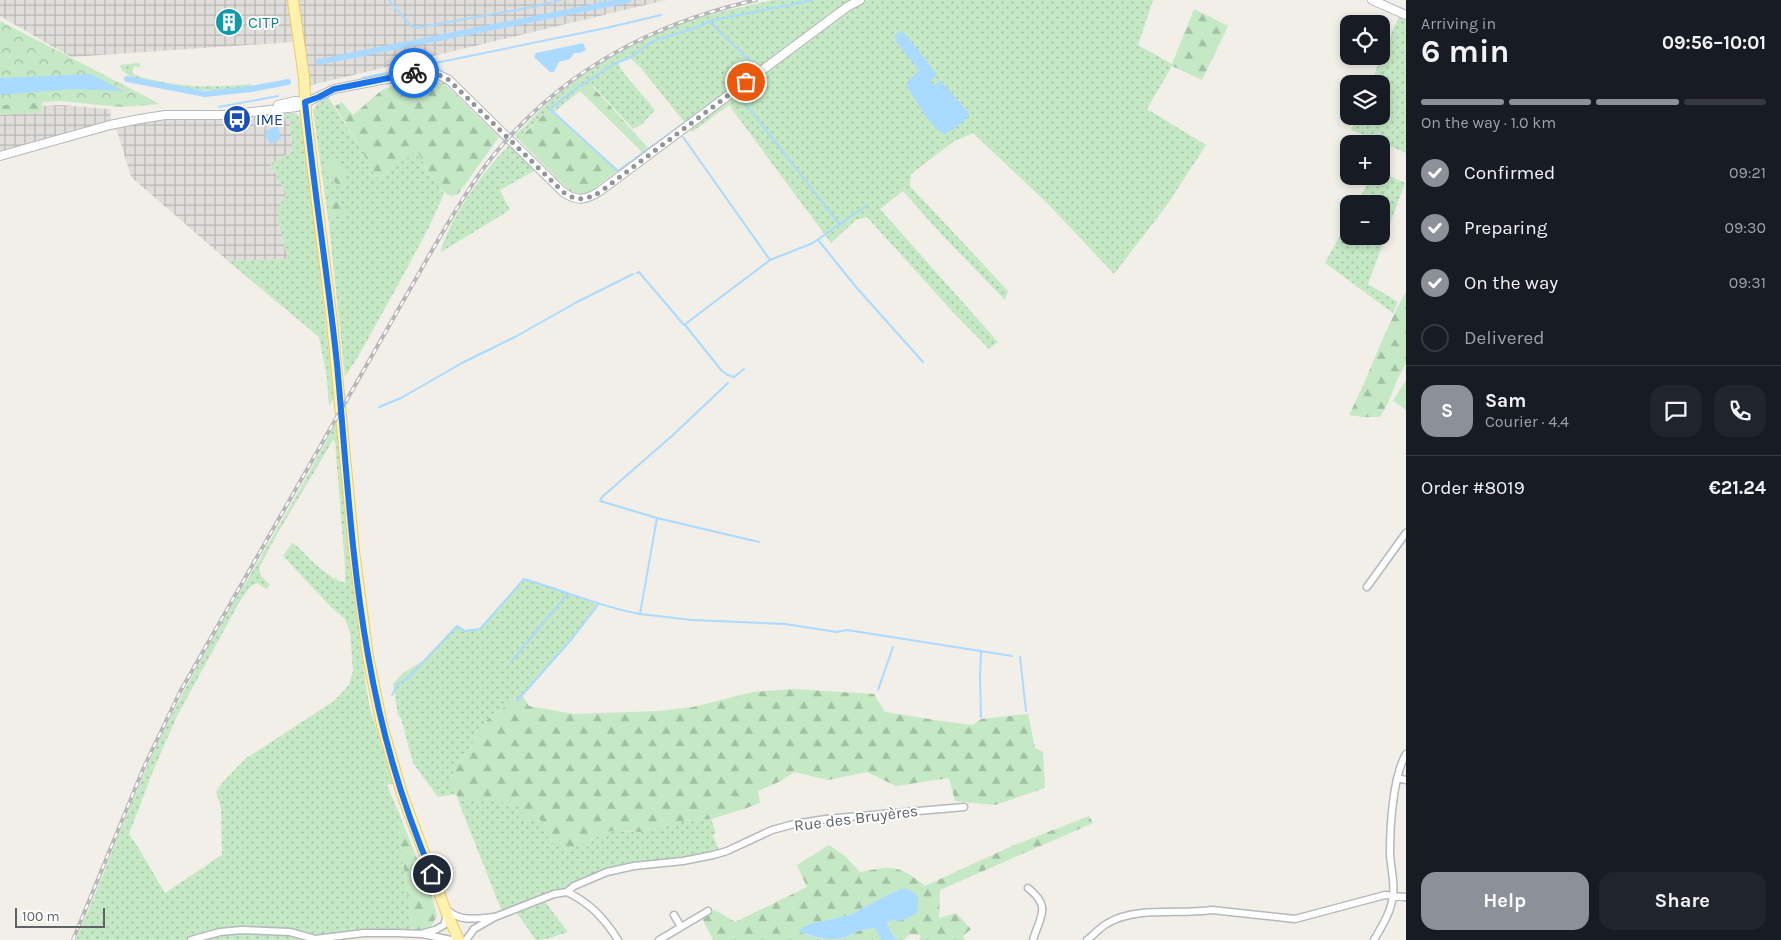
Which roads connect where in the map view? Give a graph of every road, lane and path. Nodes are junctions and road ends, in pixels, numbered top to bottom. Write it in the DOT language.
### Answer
graph roads {
  1 [pos="293,0"];
  2 [pos="860,0"];
  3 [pos="1372,0"];
  4 [pos="1406,15"];
  5 [pos="305,102"];
  6 [pos="0,156"];
  7 [pos="1406,533"];
  8 [pos="1367,586"];
  9 [pos="1406,754"];
  10 [pos="1397,778"];
  11 [pos="1406,780"];
  12 [pos="964,807"];
  13 [pos="1028,888"];
  14 [pos="567,892"];
  15 [pos="1393,895"];
  16 [pos="1406,897"];
  17 [pos="447,910"];
  18 [pos="708,911"];
  19 [pos="674,915"];
  20 [pos="495,917"];
  21 [pos="681,927"];
  22 [pos="422,934"];
  23 [pos="191,940"];
  24 [pos="313,940"];
  25 [pos="451,940"];
  26 [pos="459,940"];
  27 [pos="465,940"];
  28 [pos="618,940"];
  29 [pos="659,940"];
  30 [pos="1033,940"];
  31 [pos="1087,940"];
  32 [pos="1374,940"];
  1 -- 5 [label="main road"];
  2 -- 5 [label="street"];
  3 -- 4 [label="street"];
  5 -- 6 [label="street"];
  5 -- 17 [label="main road"];
  7 -- 8 [label="street"];
  9 -- 10 [label="street"];
  10 -- 11 [label="street"];
  10 -- 15 [label="street"];
  12 -- 14 [label="street, Rue des Bruyères"];
  13 -- 30 [label="street"];
  14 -- 20 [label="street, Rue des Bruyères"];
  14 -- 28 [label="street"];
  15 -- 16 [label="street"];
  15 -- 31 [label="street"];
  15 -- 32 [label="street"];
  17 -- 20 [label="street, Rue des Bruyères"];
  17 -- 22 [label="street"];
  17 -- 26 [label="main road"];
  17 -- 27 [label="main road"];
  18 -- 21 [label="street"];
  19 -- 21 [label="street"];
  20 -- 27 [label="street, Rue des Bruyères"];
  21 -- 29 [label="street"];
  22 -- 24 [label="street"];
  22 -- 25 [label="street"];
  23 -- 24 [label="street"];
}
